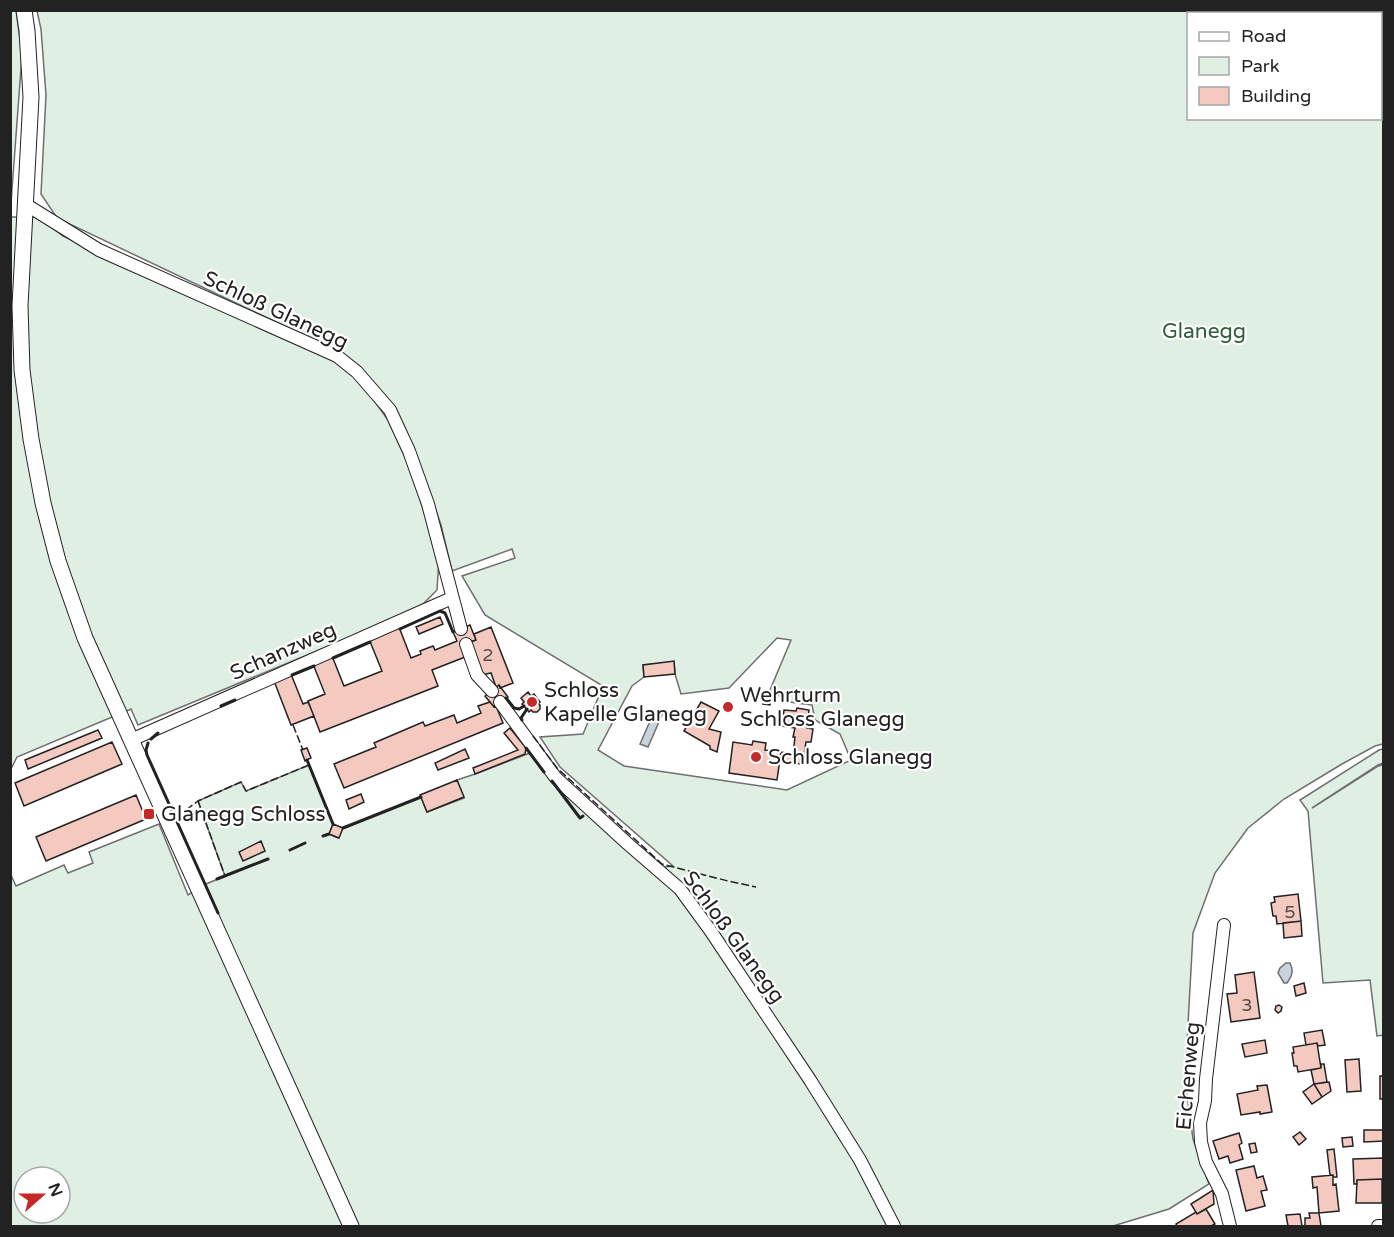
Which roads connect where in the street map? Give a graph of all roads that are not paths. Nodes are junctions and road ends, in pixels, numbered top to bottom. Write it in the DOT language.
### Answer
graph roads {
  1 [pos="24,10"];
  2 [pos="25,204"];
  3 [pos="452,598"];
  4 [pos="461,629"];
  5 [pos="466,644"];
  6 [pos="492,691"];
  7 [pos="500,702"];
  8 [pos="130,740"];
  9 [pos="1224,925"];
  10 [pos="1383,1226"];
  11 [pos="351,1227"];
  12 [pos="894,1227"];
  13 [pos="1230,1227"];
  14 [pos="1378,1227"];
  1 -- 2 [label="street"];
  2 -- 3 [label="street, Schloß Glanegg"];
  2 -- 8 [label="street"];
  3 -- 4 [label="street, Schloß Glanegg"];
  3 -- 8 [label="street, Schanzweg"];
  5 -- 6 [label="street"];
  7 -- 12 [label="street, Schloß Glanegg"];
  8 -- 11 [label="street"];
  9 -- 13 [label="street, Eichenweg"];
  10 -- 14 [label="street"];
}
